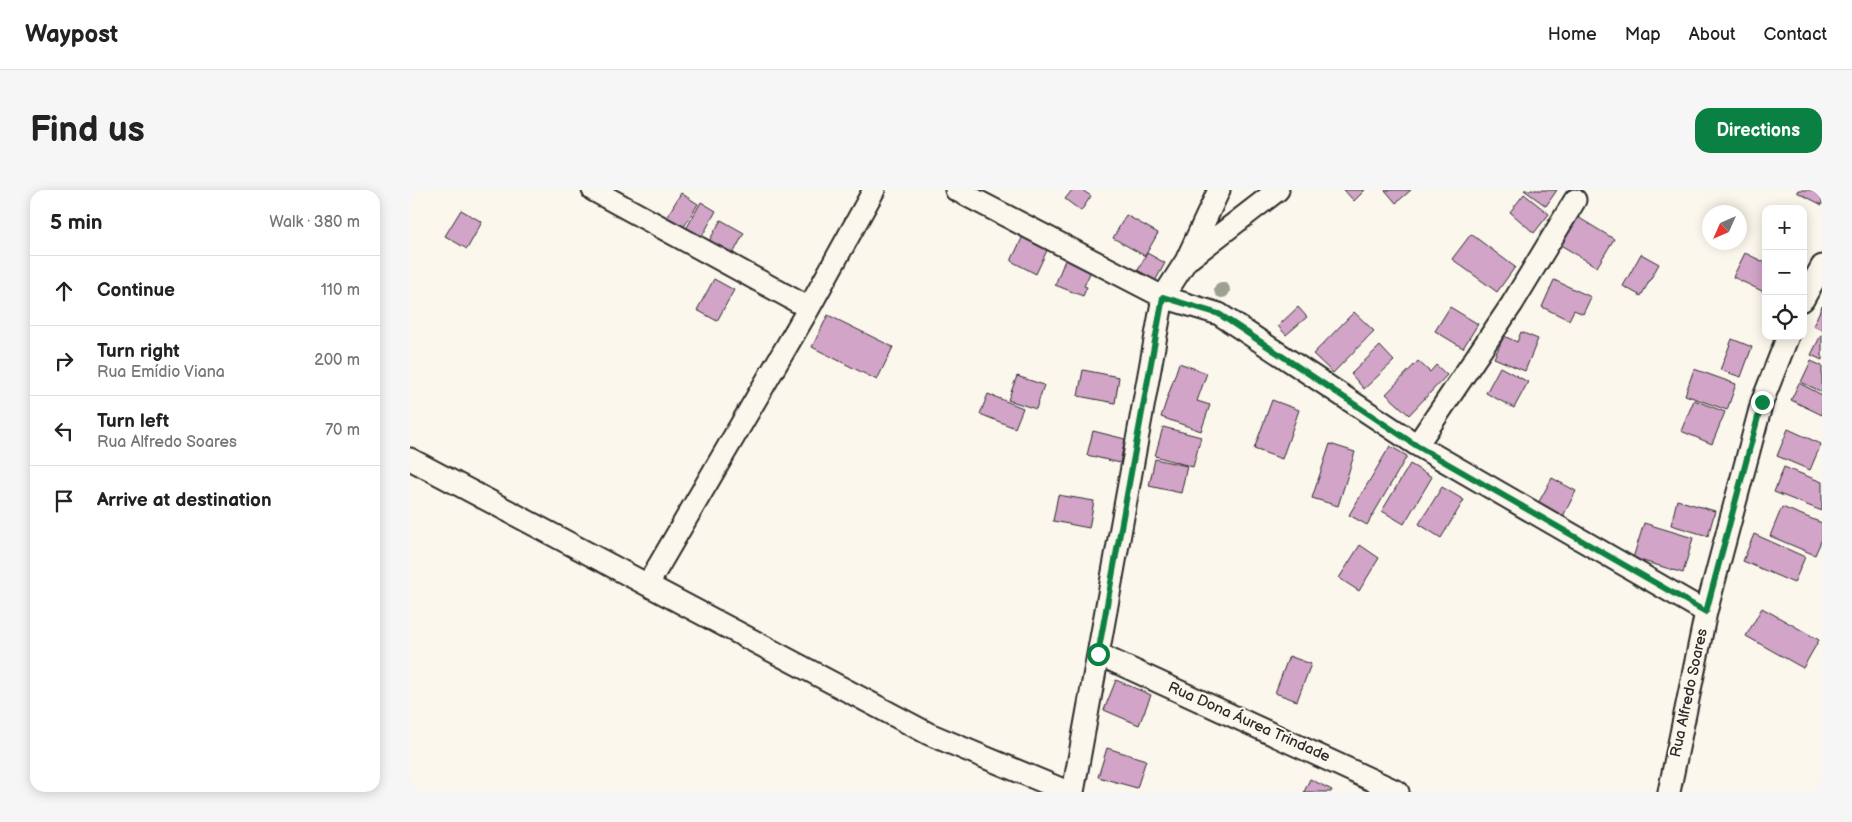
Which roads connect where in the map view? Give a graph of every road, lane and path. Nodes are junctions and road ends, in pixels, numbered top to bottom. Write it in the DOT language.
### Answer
graph roads {
  1 [pos="593,190"];
  2 [pos="874,190"];
  3 [pos="956,190"];
  4 [pos="1220,190"];
  5 [pos="1278,190"];
  6 [pos="985,197"];
  7 [pos="1575,200"];
  8 [pos="1186,261"];
  9 [pos="1822,266"];
  10 [pos="1806,295"];
  11 [pos="1163,297"];
  12 [pos="809,308"];
  13 [pos="1786,340"];
  14 [pos="1417,446"];
  15 [pos="410,459"];
  16 [pos="648,584"];
  17 [pos="1706,612"];
  18 [pos="1098,654"];
  19 [pos="1068,792"];
  20 [pos="1073,792"];
  21 [pos="1398,792"];
  22 [pos="1669,792"];
  1 -- 12 [label="street"];
  2 -- 12 [label="street"];
  3 -- 6 [label="street"];
  4 -- 8 [label="street"];
  5 -- 8 [label="street"];
  6 -- 11 [label="street"];
  7 -- 14 [label="street"];
  8 -- 11 [label="street"];
  9 -- 10 [label="street"];
  11 -- 14 [label="street"];
  11 -- 18 [label="street"];
  12 -- 16 [label="street"];
  13 -- 17 [label="street, Rua Alfredo Soares"];
  14 -- 17 [label="street"];
  15 -- 16 [label="street"];
  16 -- 19 [label="street"];
  17 -- 22 [label="street, Rua Alfredo Soares"];
  18 -- 20 [label="street"];
  18 -- 21 [label="street, Rua Dona Áurea Trindade"];
}
